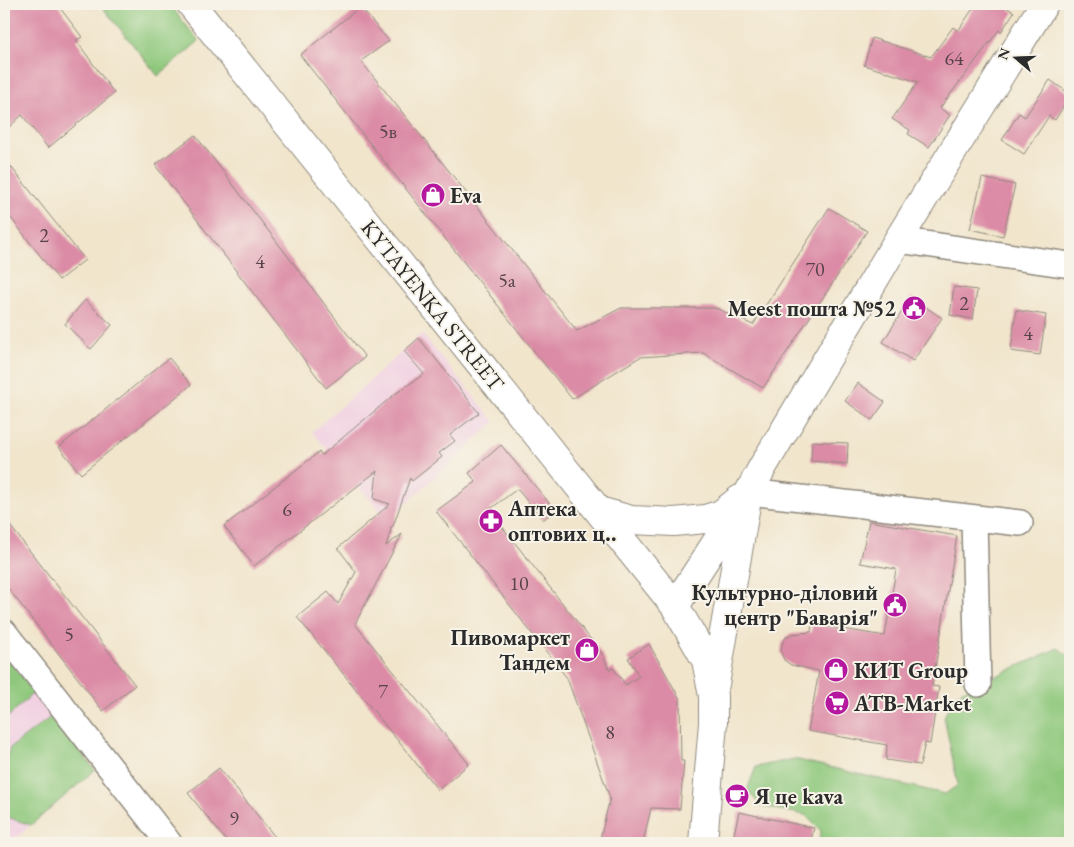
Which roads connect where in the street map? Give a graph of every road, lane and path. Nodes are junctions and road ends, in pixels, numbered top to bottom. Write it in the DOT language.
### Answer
graph roads {
  1 [pos="191,4"];
  2 [pos="1044,4"];
  3 [pos="898,240"];
  4 [pos="1070,265"];
  5 [pos="749,492"];
  6 [pos="599,511"];
  7 [pos="974,518"];
  8 [pos="1020,523"];
  9 [pos="675,606"];
  10 [pos="4,632"];
  11 [pos="978,684"];
  12 [pos="713,696"];
  13 [pos="169,843"];
  14 [pos="703,843"];
  1 -- 6 [label="main road, KYTAYENKA STREET"];
  2 -- 3 [label="main road"];
  3 -- 4 [label="street"];
  3 -- 5 [label="main road"];
  5 -- 6 [label="main road"];
  5 -- 7 [label="street"];
  5 -- 9 [label="main road"];
  5 -- 12 [label="main road"];
  6 -- 9 [label="main road, KYTAYENKA STREET"];
  7 -- 8 [label="street"];
  7 -- 11 [label="street"];
  9 -- 12 [label="main road, KYTAYENKA STREET"];
  10 -- 13 [label="street"];
  12 -- 14 [label="main road"];
}
